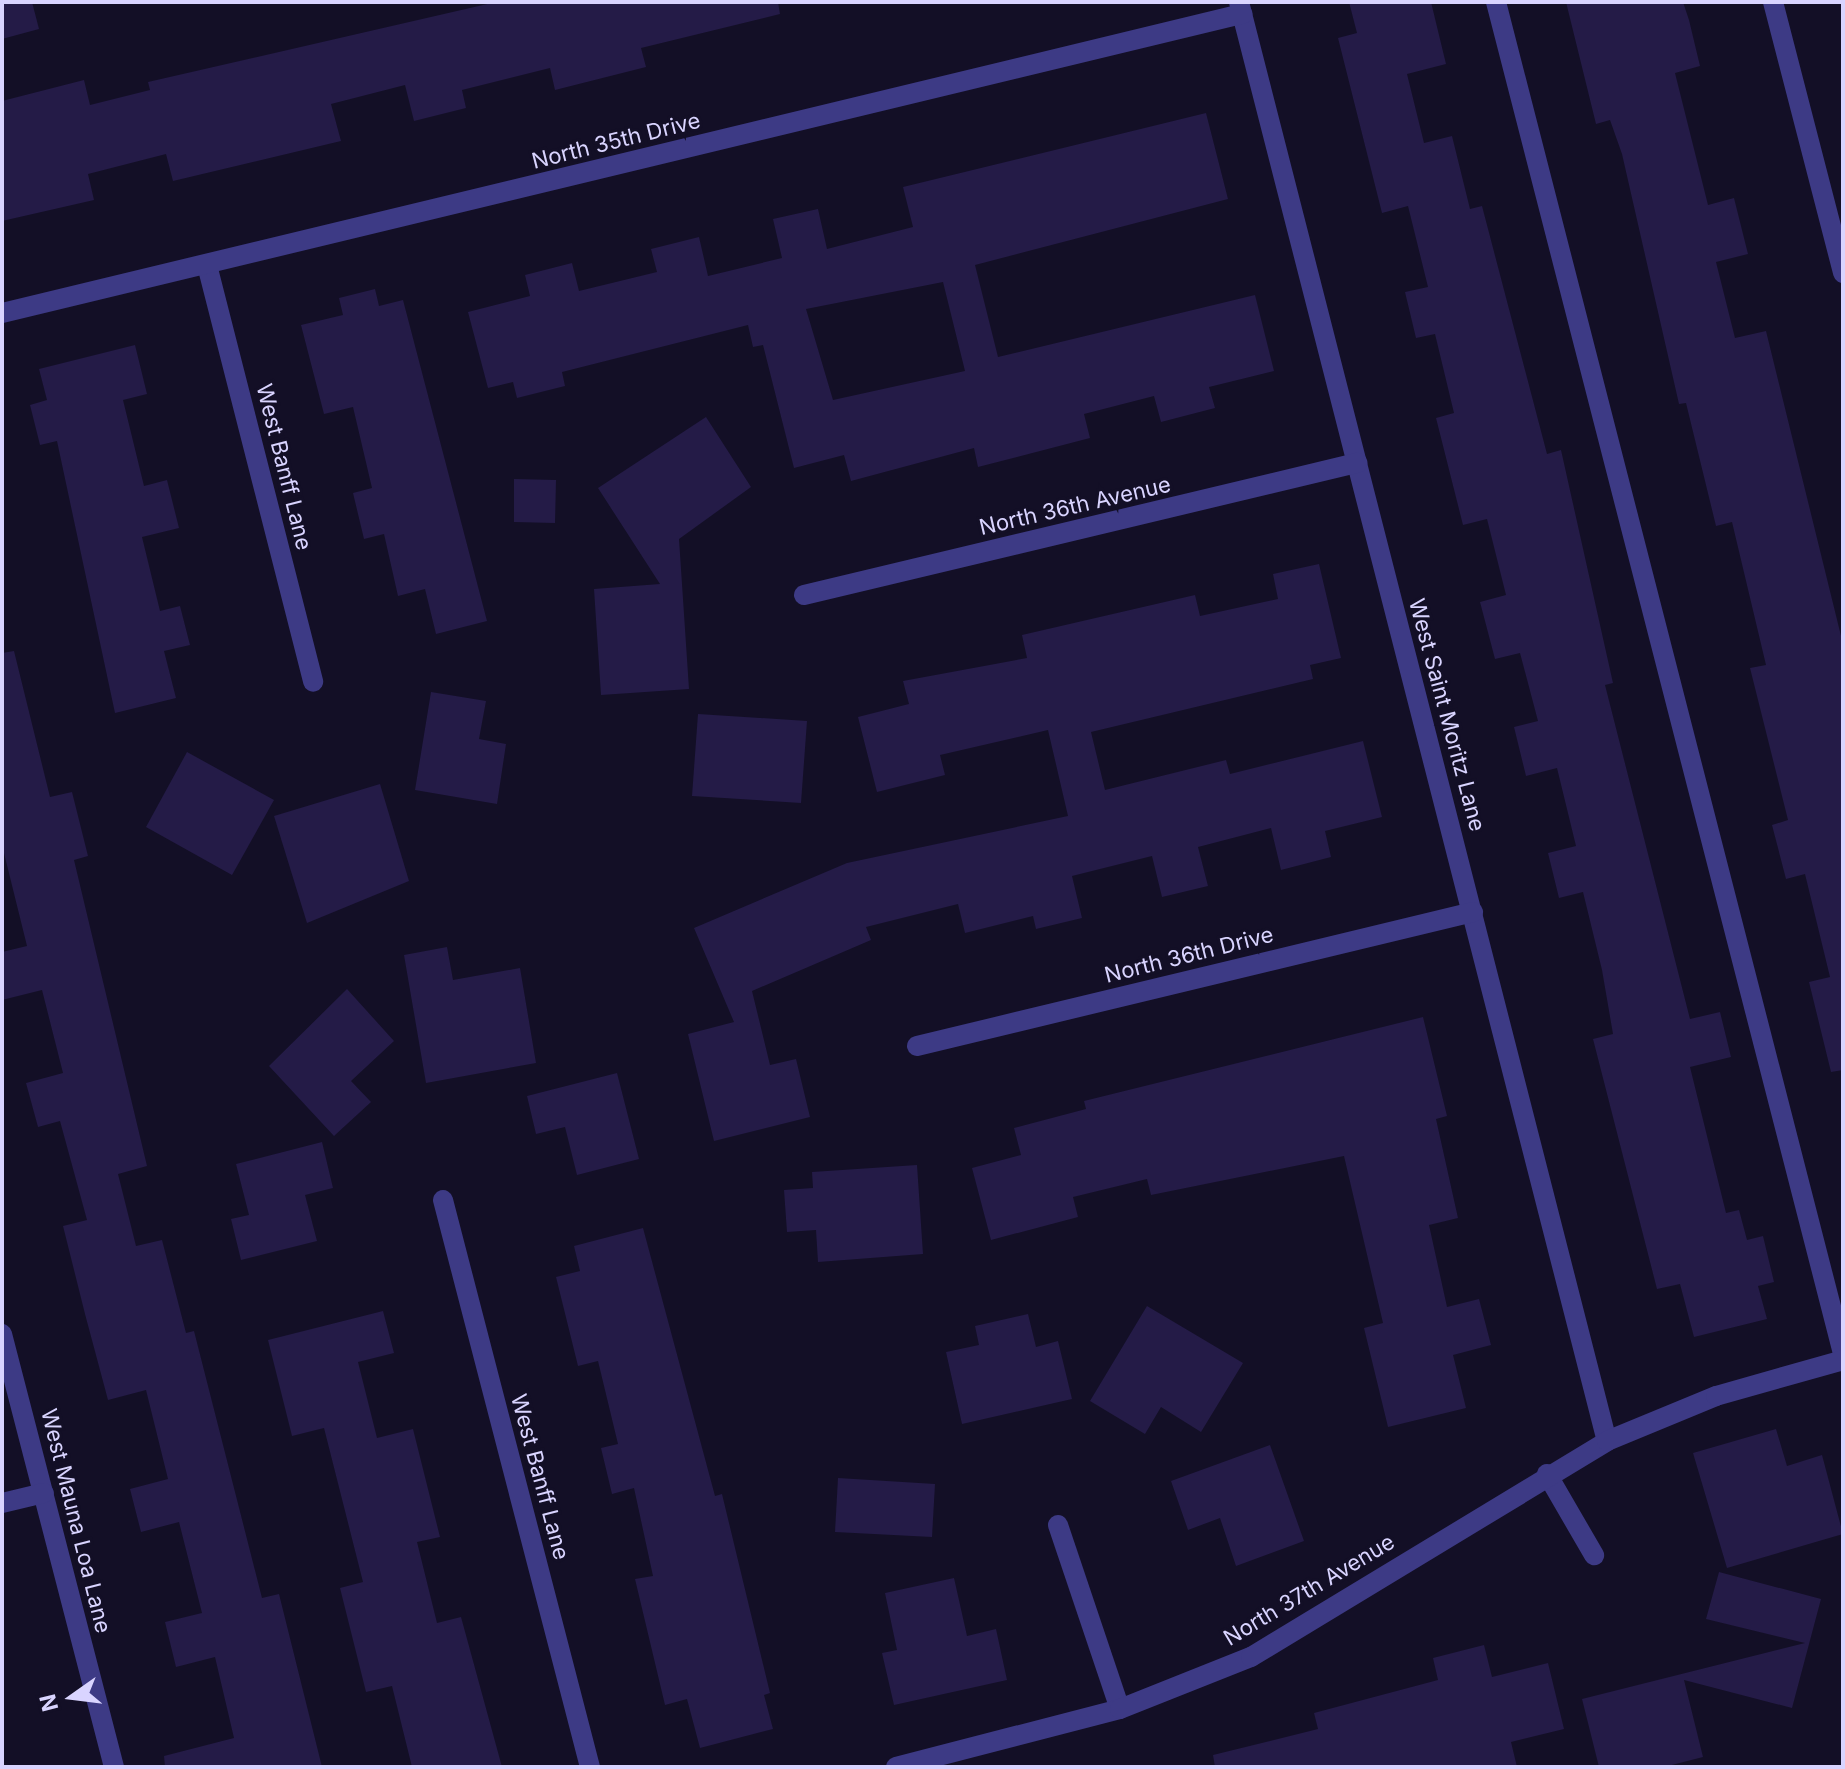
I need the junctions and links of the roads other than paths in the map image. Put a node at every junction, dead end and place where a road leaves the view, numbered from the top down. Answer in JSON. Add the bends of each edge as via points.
{"nodes":[{"id":1,"x":1496,"y":2,"type":"edge"},
{"id":2,"x":1773,"y":2,"type":"edge"},
{"id":3,"x":1240,"y":8,"type":"edge"},
{"id":4,"x":207,"y":265,"type":"junction"},
{"id":5,"x":1843,"y":273,"type":"edge"},
{"id":6,"x":2,"y":313,"type":"edge"},
{"id":7,"x":1357,"y":463,"type":"junction"},
{"id":8,"x":804,"y":595,"type":"dead end"},
{"id":9,"x":313,"y":682,"type":"dead end"},
{"id":10,"x":1473,"y":912,"type":"junction"},
{"id":11,"x":917,"y":1046,"type":"dead end"},
{"id":12,"x":443,"y":1200,"type":"dead end"},
{"id":13,"x":2,"y":1334,"type":"edge"},
{"id":14,"x":1843,"y":1353,"type":"edge"},
{"id":15,"x":1843,"y":1360,"type":"edge"},
{"id":16,"x":1607,"y":1441,"type":"junction"},
{"id":17,"x":1547,"y":1474,"type":"junction"},
{"id":18,"x":44,"y":1493,"type":"junction"},
{"id":19,"x":2,"y":1503,"type":"edge"},
{"id":20,"x":1058,"y":1525,"type":"dead end"},
{"id":21,"x":1594,"y":1555,"type":"dead end"},
{"id":22,"x":1120,"y":1709,"type":"junction"},
{"id":23,"x":114,"y":1767,"type":"edge"},
{"id":24,"x":590,"y":1767,"type":"edge"},
{"id":25,"x":896,"y":1767,"type":"edge"}],
"edges":[{"from":1,"to":14,"type":"street"},
{"from":2,"to":5,"type":"street"},
{"from":3,"to":4,"type":"street","name":"North 35th Drive"},
{"from":3,"to":7,"type":"street","name":"West Saint Moritz Lane"},
{"from":4,"to":6,"type":"street","name":"North 35th Drive"},
{"from":4,"to":9,"type":"street","name":"West Banff Lane"},
{"from":7,"to":8,"type":"street","name":"North 36th Avenue"},
{"from":7,"to":10,"type":"street","name":"West Saint Moritz Lane"},
{"from":10,"to":11,"type":"street","name":"North 36th Drive"},
{"from":10,"to":16,"type":"street","name":"West Saint Moritz Lane"},
{"from":12,"to":24,"type":"street","name":"West Banff Lane"},
{"from":13,"to":18,"type":"street","name":"West Mauna Loa Lane"},
{"from":15,"to":16,"type":"street","name":"North 37th Avenue","via":[[1716,1396]]},
{"from":16,"to":17,"type":"street","name":"North 37th Avenue"},
{"from":17,"to":21,"type":"street"},
{"from":17,"to":22,"type":"street","name":"North 37th Avenue","via":[[1251,1657]]},
{"from":18,"to":19,"type":"street"},
{"from":18,"to":23,"type":"street","name":"West Mauna Loa Lane"},
{"from":20,"to":22,"type":"street"},
{"from":22,"to":25,"type":"street","name":"North 37th Avenue"}]}
